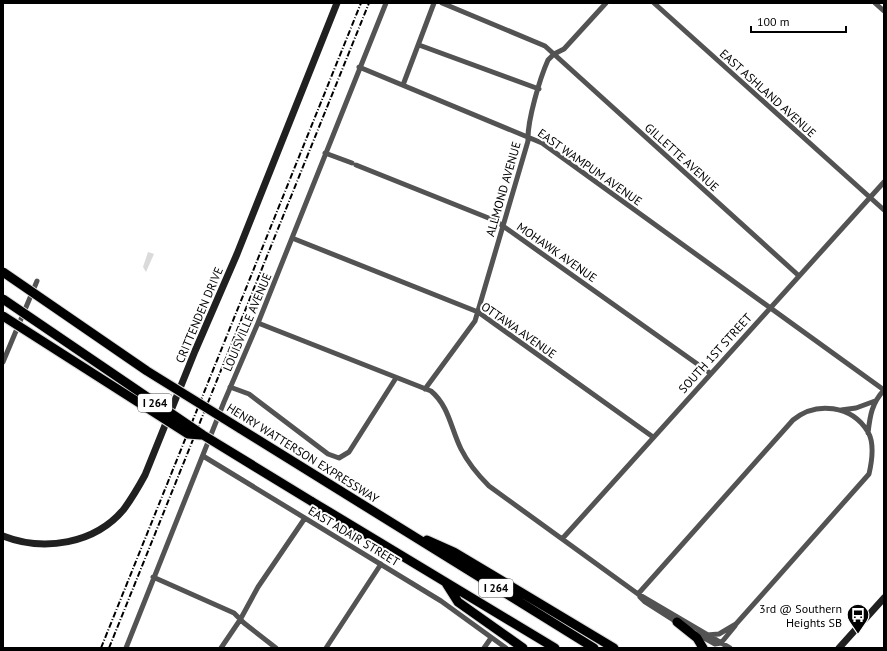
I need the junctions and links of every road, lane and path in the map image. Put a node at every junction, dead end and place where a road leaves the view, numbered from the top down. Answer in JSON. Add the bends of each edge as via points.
{"nodes":[{"id":1,"x":337,"y":3,"type":"edge"},
{"id":2,"x":386,"y":3,"type":"edge"},
{"id":3,"x":434,"y":3,"type":"edge"},
{"id":4,"x":442,"y":3,"type":"edge"},
{"id":5,"x":606,"y":3,"type":"edge"},
{"id":6,"x":654,"y":3,"type":"edge"},
{"id":7,"x":875,"y":3,"type":"edge"},
{"id":8,"x":884,"y":11,"type":"edge"},
{"id":9,"x":419,"y":45,"type":"junction"},
{"id":10,"x":554,"y":54,"type":"junction"},
{"id":11,"x":359,"y":67,"type":"junction"},
{"id":12,"x":403,"y":85,"type":"junction"},
{"id":13,"x":539,"y":89,"type":"junction"},
{"id":14,"x":527,"y":136,"type":"junction"},
{"id":15,"x":325,"y":153,"type":"junction"},
{"id":16,"x":884,"y":182,"type":"edge"},
{"id":17,"x":870,"y":198,"type":"junction"},
{"id":18,"x":884,"y":210,"type":"edge"},
{"id":19,"x":503,"y":226,"type":"junction"},
{"id":20,"x":292,"y":238,"type":"junction"},
{"id":21,"x":3,"y":272,"type":"edge"},
{"id":22,"x":798,"y":275,"type":"junction"},
{"id":23,"x":37,"y":281,"type":"dead end"},
{"id":24,"x":3,"y":299,"type":"edge"},
{"id":25,"x":770,"y":307,"type":"junction"},
{"id":26,"x":478,"y":312,"type":"junction"},
{"id":27,"x":3,"y":316,"type":"edge"},
{"id":28,"x":258,"y":323,"type":"junction"},
{"id":29,"x":3,"y":362,"type":"edge"},
{"id":30,"x":710,"y":373,"type":"junction"},
{"id":31,"x":396,"y":378,"type":"junction"},
{"id":32,"x":230,"y":387,"type":"junction"},
{"id":33,"x":425,"y":389,"type":"junction"},
{"id":34,"x":884,"y":390,"type":"edge"},
{"id":35,"x":875,"y":401,"type":"junction"},
{"id":36,"x":838,"y":410,"type":"junction"},
{"id":37,"x":868,"y":433,"type":"junction"},
{"id":38,"x":203,"y":435,"type":"junction"},
{"id":39,"x":653,"y":437,"type":"junction"},
{"id":40,"x":203,"y":456,"type":"junction"},
{"id":41,"x":305,"y":518,"type":"junction"},
{"id":42,"x":398,"y":526,"type":"junction"},
{"id":43,"x":3,"y":536,"type":"edge"},
{"id":44,"x":562,"y":539,"type":"junction"},
{"id":45,"x":381,"y":564,"type":"junction"},
{"id":46,"x":153,"y":576,"type":"junction"},
{"id":47,"x":446,"y":581,"type":"junction"},
{"id":48,"x":638,"y":594,"type":"junction"},
{"id":49,"x":884,"y":598,"type":"edge"},
{"id":50,"x":240,"y":620,"type":"junction"},
{"id":51,"x":677,"y":622,"type":"junction"},
{"id":52,"x":736,"y":624,"type":"junction"},
{"id":53,"x":707,"y":635,"type":"junction"},
{"id":54,"x":491,"y":638,"type":"junction"},
{"id":55,"x":721,"y":643,"type":"junction"},
{"id":56,"x":126,"y":648,"type":"edge"},
{"id":57,"x":221,"y":648,"type":"edge"},
{"id":58,"x":276,"y":648,"type":"edge"},
{"id":59,"x":326,"y":648,"type":"edge"},
{"id":60,"x":484,"y":648,"type":"edge"},
{"id":61,"x":506,"y":648,"type":"edge"},
{"id":62,"x":523,"y":648,"type":"edge"},
{"id":63,"x":555,"y":648,"type":"edge"},
{"id":64,"x":594,"y":648,"type":"edge"},
{"id":65,"x":614,"y":648,"type":"edge"},
{"id":66,"x":703,"y":648,"type":"edge"},
{"id":67,"x":730,"y":648,"type":"edge"},
{"id":68,"x":839,"y":648,"type":"edge"}],
"edges":[{"from":1,"to":43,"type":"main road","name":"CRITTENDEN DRIVE","via":[[145,475],[135,493],[123,510],[100,529],[69,542],[46,545],[18,542]]},
{"from":2,"to":11,"type":"street","name":"LOUISVILLE AVENUE"},
{"from":3,"to":9,"type":"street"},
{"from":4,"to":10,"type":"street","name":"GILLETTE AVENUE","via":[[536,41]]},
{"from":5,"to":10,"type":"street","name":"ALLMOND AVENUE","via":[[564,49]]},
{"from":6,"to":17,"type":"street","name":"EAST ASHLAND AVENUE"},
{"from":7,"to":8,"type":"street"},
{"from":9,"to":12,"type":"street"},
{"from":9,"to":13,"type":"street"},
{"from":10,"to":13,"type":"street","name":"ALLMOND AVENUE","via":[[547,63]]},
{"from":10,"to":22,"type":"street","name":"GILLETTE AVENUE"},
{"from":11,"to":12,"type":"street","name":"EAST WAMPUM AVENUE"},
{"from":11,"to":15,"type":"street","name":"LOUISVILLE AVENUE"},
{"from":12,"to":14,"type":"street","name":"EAST WAMPUM AVENUE"},
{"from":13,"to":14,"type":"street","name":"ALLMOND AVENUE"},
{"from":14,"to":19,"type":"street","name":"ALLMOND AVENUE","via":[[528,141]]},
{"from":14,"to":25,"type":"street","name":"EAST WAMPUM AVENUE","via":[[542,143]]},
{"from":15,"to":19,"type":"street","name":"MOHAWK AVENUE"},
{"from":15,"to":20,"type":"street","name":"LOUISVILLE AVENUE"},
{"from":16,"to":17,"type":"street","name":"SOUTH 1ST STREET"},
{"from":17,"to":18,"type":"street","name":"EAST ASHLAND AVENUE"},
{"from":17,"to":22,"type":"street","name":"SOUTH 1ST STREET"},
{"from":19,"to":26,"type":"street","name":"ALLMOND AVENUE"},
{"from":19,"to":30,"type":"street","name":"MOHAWK AVENUE"},
{"from":20,"to":26,"type":"street","name":"OTTAWA AVENUE"},
{"from":20,"to":28,"type":"street","name":"LOUISVILLE AVENUE"},
{"from":21,"to":42,"type":"highway","name":"HENRY WATTERSON EXPRESSWAY","number":"I 264","bridge":true,"via":[[141,367]]},
{"from":22,"to":25,"type":"street","name":"SOUTH 1ST STREET"},
{"from":23,"to":29,"type":"street"},
{"from":24,"to":38,"type":"highway","number":"I 264","bridge":true},
{"from":25,"to":30,"type":"street","name":"SOUTH 1ST STREET"},
{"from":25,"to":34,"type":"street","name":"EAST WAMPUM AVENUE"},
{"from":26,"to":33,"type":"street","name":"ALLMOND AVENUE","via":[[475,322]]},
{"from":26,"to":39,"type":"street","name":"OTTAWA AVENUE"},
{"from":27,"to":38,"type":"highway","bridge":true,"via":[[188,434]]},
{"from":28,"to":31,"type":"street"},
{"from":28,"to":32,"type":"street","name":"LOUISVILLE AVENUE"},
{"from":30,"to":39,"type":"street","name":"SOUTH 1ST STREET"},
{"from":31,"to":32,"type":"street","via":[[349,452],[339,458],[328,454],[249,394]]},
{"from":31,"to":33,"type":"street"},
{"from":32,"to":40,"type":"street","name":"LOUISVILLE AVENUE"},
{"from":33,"to":44,"type":"street","via":[[441,401],[460,447],[476,473],[498,493]]},
{"from":34,"to":35,"type":"street"},
{"from":35,"to":36,"type":"street","via":[[856,408]]},
{"from":35,"to":37,"type":"street","via":[[870,413]]},
{"from":36,"to":37,"type":"street","via":[[856,419]]},
{"from":36,"to":48,"type":"street","via":[[814,408],[793,420]]},
{"from":37,"to":52,"type":"street","via":[[872,455],[869,474]]},
{"from":38,"to":47,"type":"highway","number":"I 264","bridge":true},
{"from":39,"to":44,"type":"street","name":"SOUTH 1ST STREET"},
{"from":40,"to":41,"type":"street","name":"EAST ADAIR STREET"},
{"from":40,"to":46,"type":"street","name":"LOUISVILLE AVENUE"},
{"from":41,"to":45,"type":"street","name":"EAST ADAIR STREET"},
{"from":41,"to":50,"type":"street","via":[[258,587]]},
{"from":42,"to":64,"type":"highway","name":"HENRY WATTERSON EXPRESSWAY","number":"I 264"},
{"from":42,"to":65,"type":"highway","via":[[454,552]]},
{"from":44,"to":48,"type":"street"},
{"from":45,"to":54,"type":"street","name":"EAST ADAIR STREET","via":[[441,601]]},
{"from":45,"to":59,"type":"street"},
{"from":46,"to":50,"type":"street","via":[[234,613]]},
{"from":46,"to":56,"type":"street","name":"LOUISVILLE AVENUE"},
{"from":47,"to":62,"type":"highway","via":[[458,602]]},
{"from":47,"to":63,"type":"highway","number":"I 264"},
{"from":48,"to":51,"type":"street","via":[[645,602]]},
{"from":48,"to":53,"type":"street"},
{"from":49,"to":68,"type":"main road"},
{"from":50,"to":57,"type":"street"},
{"from":50,"to":58,"type":"street"},
{"from":51,"to":55,"type":"street","via":[[715,644]]},
{"from":51,"to":66,"type":"highway","via":[[696,638]]},
{"from":52,"to":53,"type":"street","via":[[719,634]]},
{"from":52,"to":55,"type":"street"},
{"from":53,"to":55,"type":"street"},
{"from":54,"to":60,"type":"street"},
{"from":54,"to":61,"type":"street","name":"EAST ADAIR STREET"},
{"from":55,"to":67,"type":"street"}]}
